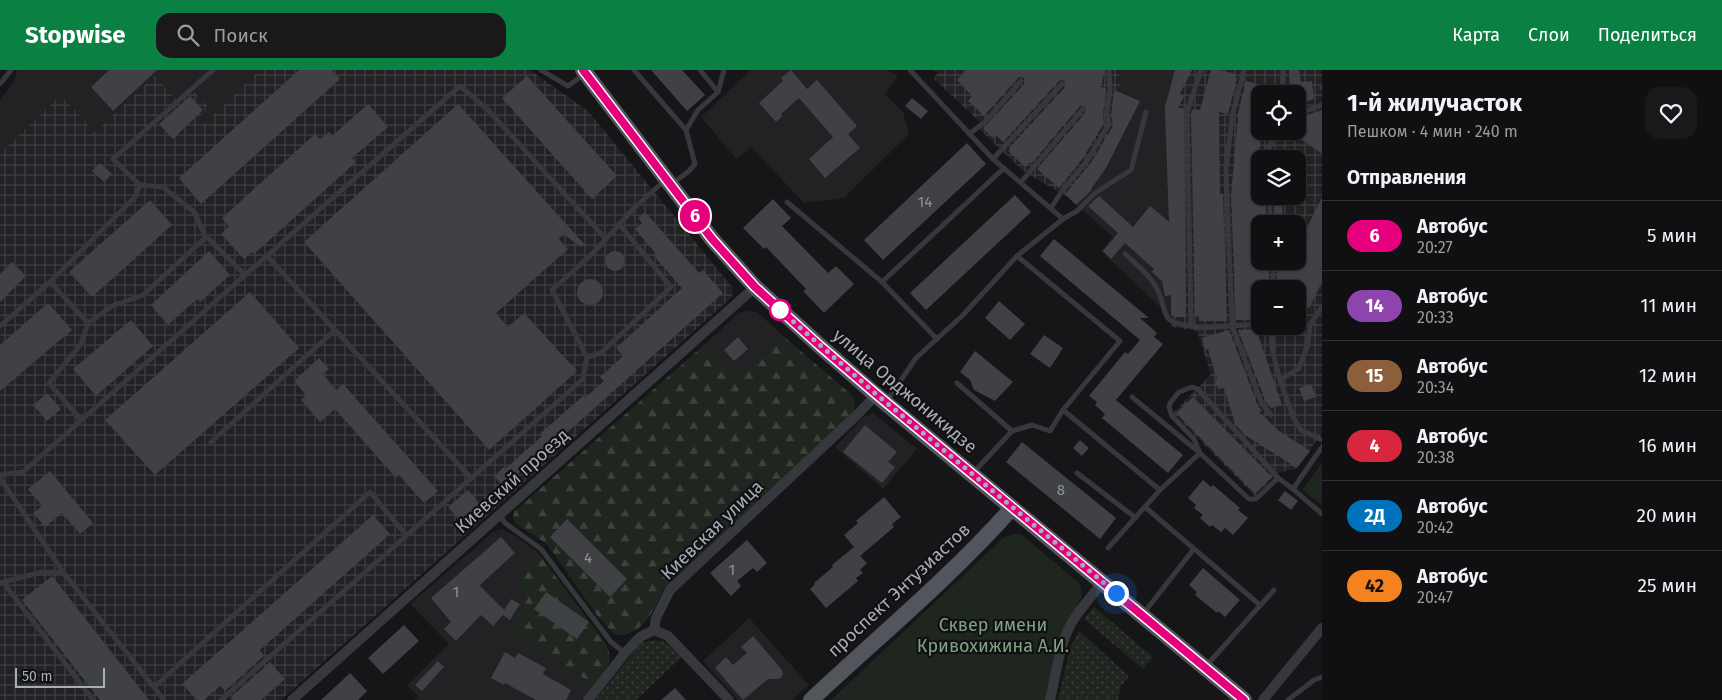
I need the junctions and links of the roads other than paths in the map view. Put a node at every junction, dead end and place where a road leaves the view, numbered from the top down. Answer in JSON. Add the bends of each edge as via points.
{"nodes":[{"id":1,"x":11,"y":70,"type":"edge"},
{"id":2,"x":213,"y":70,"type":"edge"},
{"id":3,"x":541,"y":70,"type":"edge"},
{"id":4,"x":634,"y":70,"type":"edge"},
{"id":5,"x":700,"y":70,"type":"edge"},
{"id":6,"x":724,"y":70,"type":"edge"},
{"id":7,"x":912,"y":70,"type":"edge"},
{"id":8,"x":1109,"y":70,"type":"edge"},
{"id":9,"x":1201,"y":70,"type":"edge"},
{"id":10,"x":1244,"y":70,"type":"edge"},
{"id":11,"x":1283,"y":70,"type":"edge"},
{"id":12,"x":584,"y":72,"type":"edge"},
{"id":13,"x":1021,"y":81,"type":"dead end"},
{"id":14,"x":0,"y":84,"type":"edge"},
{"id":15,"x":1062,"y":84,"type":"dead end"},
{"id":16,"x":1282,"y":85,"type":"edge"},
{"id":17,"x":718,"y":92,"type":"junction"},
{"id":18,"x":1322,"y":105,"type":"edge"},
{"id":19,"x":1084,"y":109,"type":"dead end"},
{"id":20,"x":1306,"y":111,"type":"edge"},
{"id":21,"x":1146,"y":112,"type":"dead end"},
{"id":22,"x":686,"y":130,"type":"junction"},
{"id":23,"x":969,"y":134,"type":"junction"},
{"id":24,"x":993,"y":159,"type":"junction"},
{"id":25,"x":1004,"y":168,"type":"junction"},
{"id":26,"x":669,"y":182,"type":"junction"},
{"id":27,"x":1021,"y":182,"type":"junction"},
{"id":28,"x":140,"y":185,"type":"junction"},
{"id":29,"x":787,"y":202,"type":"dead end"},
{"id":30,"x":1051,"y":208,"type":"junction"},
{"id":31,"x":1063,"y":219,"type":"junction"},
{"id":32,"x":619,"y":224,"type":"junction"},
{"id":33,"x":206,"y":236,"type":"junction"},
{"id":34,"x":606,"y":239,"type":"junction"},
{"id":35,"x":1125,"y":254,"type":"dead end"},
{"id":36,"x":267,"y":256,"type":"junction"},
{"id":37,"x":1017,"y":256,"type":"junction"},
{"id":38,"x":245,"y":275,"type":"junction"},
{"id":39,"x":50,"y":282,"type":"junction"},
{"id":40,"x":882,"y":282,"type":"junction"},
{"id":41,"x":755,"y":287,"type":"junction"},
{"id":42,"x":1322,"y":306,"type":"edge"},
{"id":43,"x":88,"y":323,"type":"junction"},
{"id":44,"x":1251,"y":325,"type":"edge"},
{"id":45,"x":0,"y":326,"type":"edge"},
{"id":46,"x":1191,"y":326,"type":"junction"},
{"id":47,"x":1232,"y":326,"type":"junction"},
{"id":48,"x":335,"y":330,"type":"junction"},
{"id":49,"x":1271,"y":335,"type":"edge"},
{"id":50,"x":937,"y":339,"type":"junction"},
{"id":51,"x":587,"y":357,"type":"junction"},
{"id":52,"x":1280,"y":380,"type":"junction"},
{"id":53,"x":957,"y":384,"type":"dead end"},
{"id":54,"x":1132,"y":397,"type":"dead end"},
{"id":55,"x":881,"y":398,"type":"junction"},
{"id":56,"x":1063,"y":410,"type":"junction"},
{"id":57,"x":1271,"y":415,"type":"dead end"},
{"id":58,"x":81,"y":420,"type":"junction"},
{"id":59,"x":1012,"y":431,"type":"junction"},
{"id":60,"x":1322,"y":440,"type":"edge"},
{"id":61,"x":211,"y":442,"type":"dead end"},
{"id":62,"x":1322,"y":447,"type":"edge"},
{"id":63,"x":1200,"y":453,"type":"junction"},
{"id":64,"x":1077,"y":472,"type":"dead end"},
{"id":65,"x":972,"y":473,"type":"junction"},
{"id":66,"x":0,"y":477,"type":"edge"},
{"id":67,"x":471,"y":478,"type":"junction"},
{"id":68,"x":1278,"y":478,"type":"junction"},
{"id":69,"x":1293,"y":489,"type":"junction"},
{"id":70,"x":1160,"y":490,"type":"junction"},
{"id":71,"x":1144,"y":507,"type":"junction"},
{"id":72,"x":1012,"y":508,"type":"junction"},
{"id":73,"x":498,"y":514,"type":"junction"},
{"id":74,"x":1322,"y":514,"type":"edge"},
{"id":75,"x":1136,"y":518,"type":"junction"},
{"id":76,"x":406,"y":535,"type":"junction"},
{"id":77,"x":1108,"y":548,"type":"dead end"},
{"id":78,"x":1193,"y":550,"type":"junction"},
{"id":79,"x":63,"y":572,"type":"junction"},
{"id":80,"x":1103,"y":582,"type":"junction"},
{"id":81,"x":2,"y":583,"type":"edge"},
{"id":82,"x":1274,"y":590,"type":"dead end"},
{"id":83,"x":1260,"y":605,"type":"junction"},
{"id":84,"x":1143,"y":614,"type":"junction"},
{"id":85,"x":1322,"y":628,"type":"edge"},
{"id":86,"x":654,"y":630,"type":"junction"},
{"id":87,"x":624,"y":653,"type":"junction"},
{"id":88,"x":1206,"y":667,"type":"junction"},
{"id":89,"x":1322,"y":677,"type":"edge"},
{"id":90,"x":154,"y":687,"type":"junction"},
{"id":91,"x":93,"y":700,"type":"edge"},
{"id":92,"x":164,"y":700,"type":"edge"},
{"id":93,"x":221,"y":700,"type":"edge"},
{"id":94,"x":292,"y":700,"type":"edge"},
{"id":95,"x":588,"y":700,"type":"edge"},
{"id":96,"x":730,"y":700,"type":"edge"},
{"id":97,"x":811,"y":700,"type":"edge"},
{"id":98,"x":1050,"y":700,"type":"edge"},
{"id":99,"x":1244,"y":700,"type":"edge"},
{"id":100,"x":1263,"y":700,"type":"edge"},
{"id":101,"x":1288,"y":700,"type":"edge"}],
"edges":[{"from":1,"to":14,"type":"lane"},
{"from":2,"to":28,"type":"lane","via":[[113,159]]},
{"from":3,"to":12,"type":"lane","via":[[568,86]]},
{"from":4,"to":22,"type":"lane"},
{"from":5,"to":17,"type":"lane"},
{"from":6,"to":17,"type":"lane"},
{"from":7,"to":23,"type":"lane"},
{"from":8,"to":30,"type":"lane","via":[[1109,124],[1087,161]]},
{"from":9,"to":46,"type":"lane","via":[[1187,112]]},
{"from":10,"to":47,"type":"lane","via":[[1232,118],[1226,170]]},
{"from":11,"to":16,"type":"lane"},
{"from":12,"to":26,"type":"main road","name":"улица Орджоникидзе"},
{"from":13,"to":23,"type":"lane","via":[[985,122]]},
{"from":15,"to":24,"type":"lane"},
{"from":17,"to":22,"type":"lane","via":[[698,110]]},
{"from":18,"to":20,"type":"lane"},
{"from":19,"to":27,"type":"lane"},
{"from":21,"to":31,"type":"lane","via":[[1131,170]]},
{"from":22,"to":26,"type":"lane","via":[[695,164]]},
{"from":23,"to":24,"type":"lane"},
{"from":24,"to":25,"type":"lane"},
{"from":25,"to":27,"type":"lane"},
{"from":25,"to":40,"type":"lane"},
{"from":26,"to":32,"type":"lane"},
{"from":26,"to":41,"type":"main road","name":"улица Орджоникидзе","via":[[712,239]]},
{"from":27,"to":30,"type":"lane"},
{"from":28,"to":33,"type":"lane","via":[[163,187],[195,213]]},
{"from":28,"to":39,"type":"lane","via":[[135,197]]},
{"from":29,"to":40,"type":"lane"},
{"from":30,"to":31,"type":"lane"},
{"from":31,"to":37,"type":"lane"},
{"from":32,"to":34,"type":"lane"},
{"from":32,"to":51,"type":"lane","via":[[671,287],[601,353]]},
{"from":33,"to":38,"type":"lane"},
{"from":33,"to":43,"type":"lane","via":[[143,295],[112,306]]},
{"from":34,"to":36,"type":"lane","via":[[488,110],[460,86]]},
{"from":34,"to":51,"type":"lane","via":[[552,290]]},
{"from":35,"to":46,"type":"lane","via":[[1150,277],[1170,322]]},
{"from":36,"to":38,"type":"lane"},
{"from":36,"to":48,"type":"lane"},
{"from":37,"to":50,"type":"lane"},
{"from":37,"to":56,"type":"lane","via":[[1120,341]]},
{"from":38,"to":58,"type":"lane"},
{"from":39,"to":43,"type":"lane"},
{"from":39,"to":45,"type":"lane"},
{"from":40,"to":50,"type":"lane"},
{"from":41,"to":55,"type":"main road","name":"улица Орджоникидзе"},
{"from":41,"to":73,"type":"street","name":"Киевский проезд"},
{"from":42,"to":52,"type":"lane","via":[[1310,326],[1308,344],[1299,368]]},
{"from":43,"to":58,"type":"lane","via":[[81,344],[49,383]]},
{"from":44,"to":47,"type":"lane"},
{"from":46,"to":47,"type":"lane"},
{"from":47,"to":57,"type":"lane","via":[[1262,404]]},
{"from":48,"to":61,"type":"lane"},
{"from":48,"to":67,"type":"lane"},
{"from":49,"to":52,"type":"lane"},
{"from":50,"to":55,"type":"lane"},
{"from":51,"to":67,"type":"lane","via":[[583,378]]},
{"from":52,"to":60,"type":"lane","via":[[1301,430]]},
{"from":53,"to":59,"type":"lane"},
{"from":54,"to":63,"type":"lane"},
{"from":55,"to":65,"type":"main road","name":"улица Орджоникидзе"},
{"from":55,"to":86,"type":"street","name":"Киевская улица","via":[[851,421],[670,590],[656,618]]},
{"from":56,"to":59,"type":"lane","via":[[1050,431],[1032,426]]},
{"from":56,"to":70,"type":"lane"},
{"from":58,"to":66,"type":"lane","via":[[23,472]]},
{"from":59,"to":65,"type":"lane"},
{"from":62,"to":69,"type":"lane"},
{"from":63,"to":68,"type":"lane","via":[[1249,498],[1256,499]]},
{"from":63,"to":68,"type":"lane","via":[[1194,439],[1172,416],[1169,408],[1170,402],[1180,392],[1192,387],[1198,389]]},
{"from":63,"to":70,"type":"lane"},
{"from":64,"to":75,"type":"lane"},
{"from":65,"to":72,"type":"main road","name":"улица Орджоникидзе"},
{"from":66,"to":79,"type":"lane"},
{"from":67,"to":76,"type":"lane"},
{"from":68,"to":69,"type":"lane"},
{"from":69,"to":74,"type":"lane"},
{"from":70,"to":71,"type":"lane"},
{"from":71,"to":75,"type":"lane"},
{"from":71,"to":78,"type":"lane"},
{"from":72,"to":80,"type":"main road","name":"улица Орджоникидзе"},
{"from":72,"to":97,"type":"main road","name":"проспект Энтузиастов","via":[[993,530]]},
{"from":73,"to":87,"type":"lane","via":[[505,523],[541,548],[611,642]]},
{"from":73,"to":94,"type":"street","name":"Киевский проезд"},
{"from":75,"to":77,"type":"lane"},
{"from":76,"to":90,"type":"lane","via":[[370,492]]},
{"from":76,"to":93,"type":"lane"},
{"from":78,"to":83,"type":"lane"},
{"from":78,"to":84,"type":"lane"},
{"from":79,"to":81,"type":"lane","via":[[42,572]]},
{"from":79,"to":90,"type":"lane"},
{"from":80,"to":84,"type":"main road","name":"улица Орджоникидзе"},
{"from":80,"to":98,"type":"street","via":[[1072,623]]},
{"from":81,"to":91,"type":"lane"},
{"from":82,"to":83,"type":"lane"},
{"from":83,"to":88,"type":"lane"},
{"from":84,"to":88,"type":"main road","name":"улица Орджоникидзе"},
{"from":85,"to":100,"type":"street"},
{"from":86,"to":87,"type":"street","via":[[640,636]]},
{"from":86,"to":96,"type":"street","via":[[668,636]]},
{"from":87,"to":95,"type":"street"},
{"from":88,"to":99,"type":"main road","name":"улица Орджоникидзе"},
{"from":89,"to":101,"type":"lane"},
{"from":90,"to":92,"type":"lane"}]}
